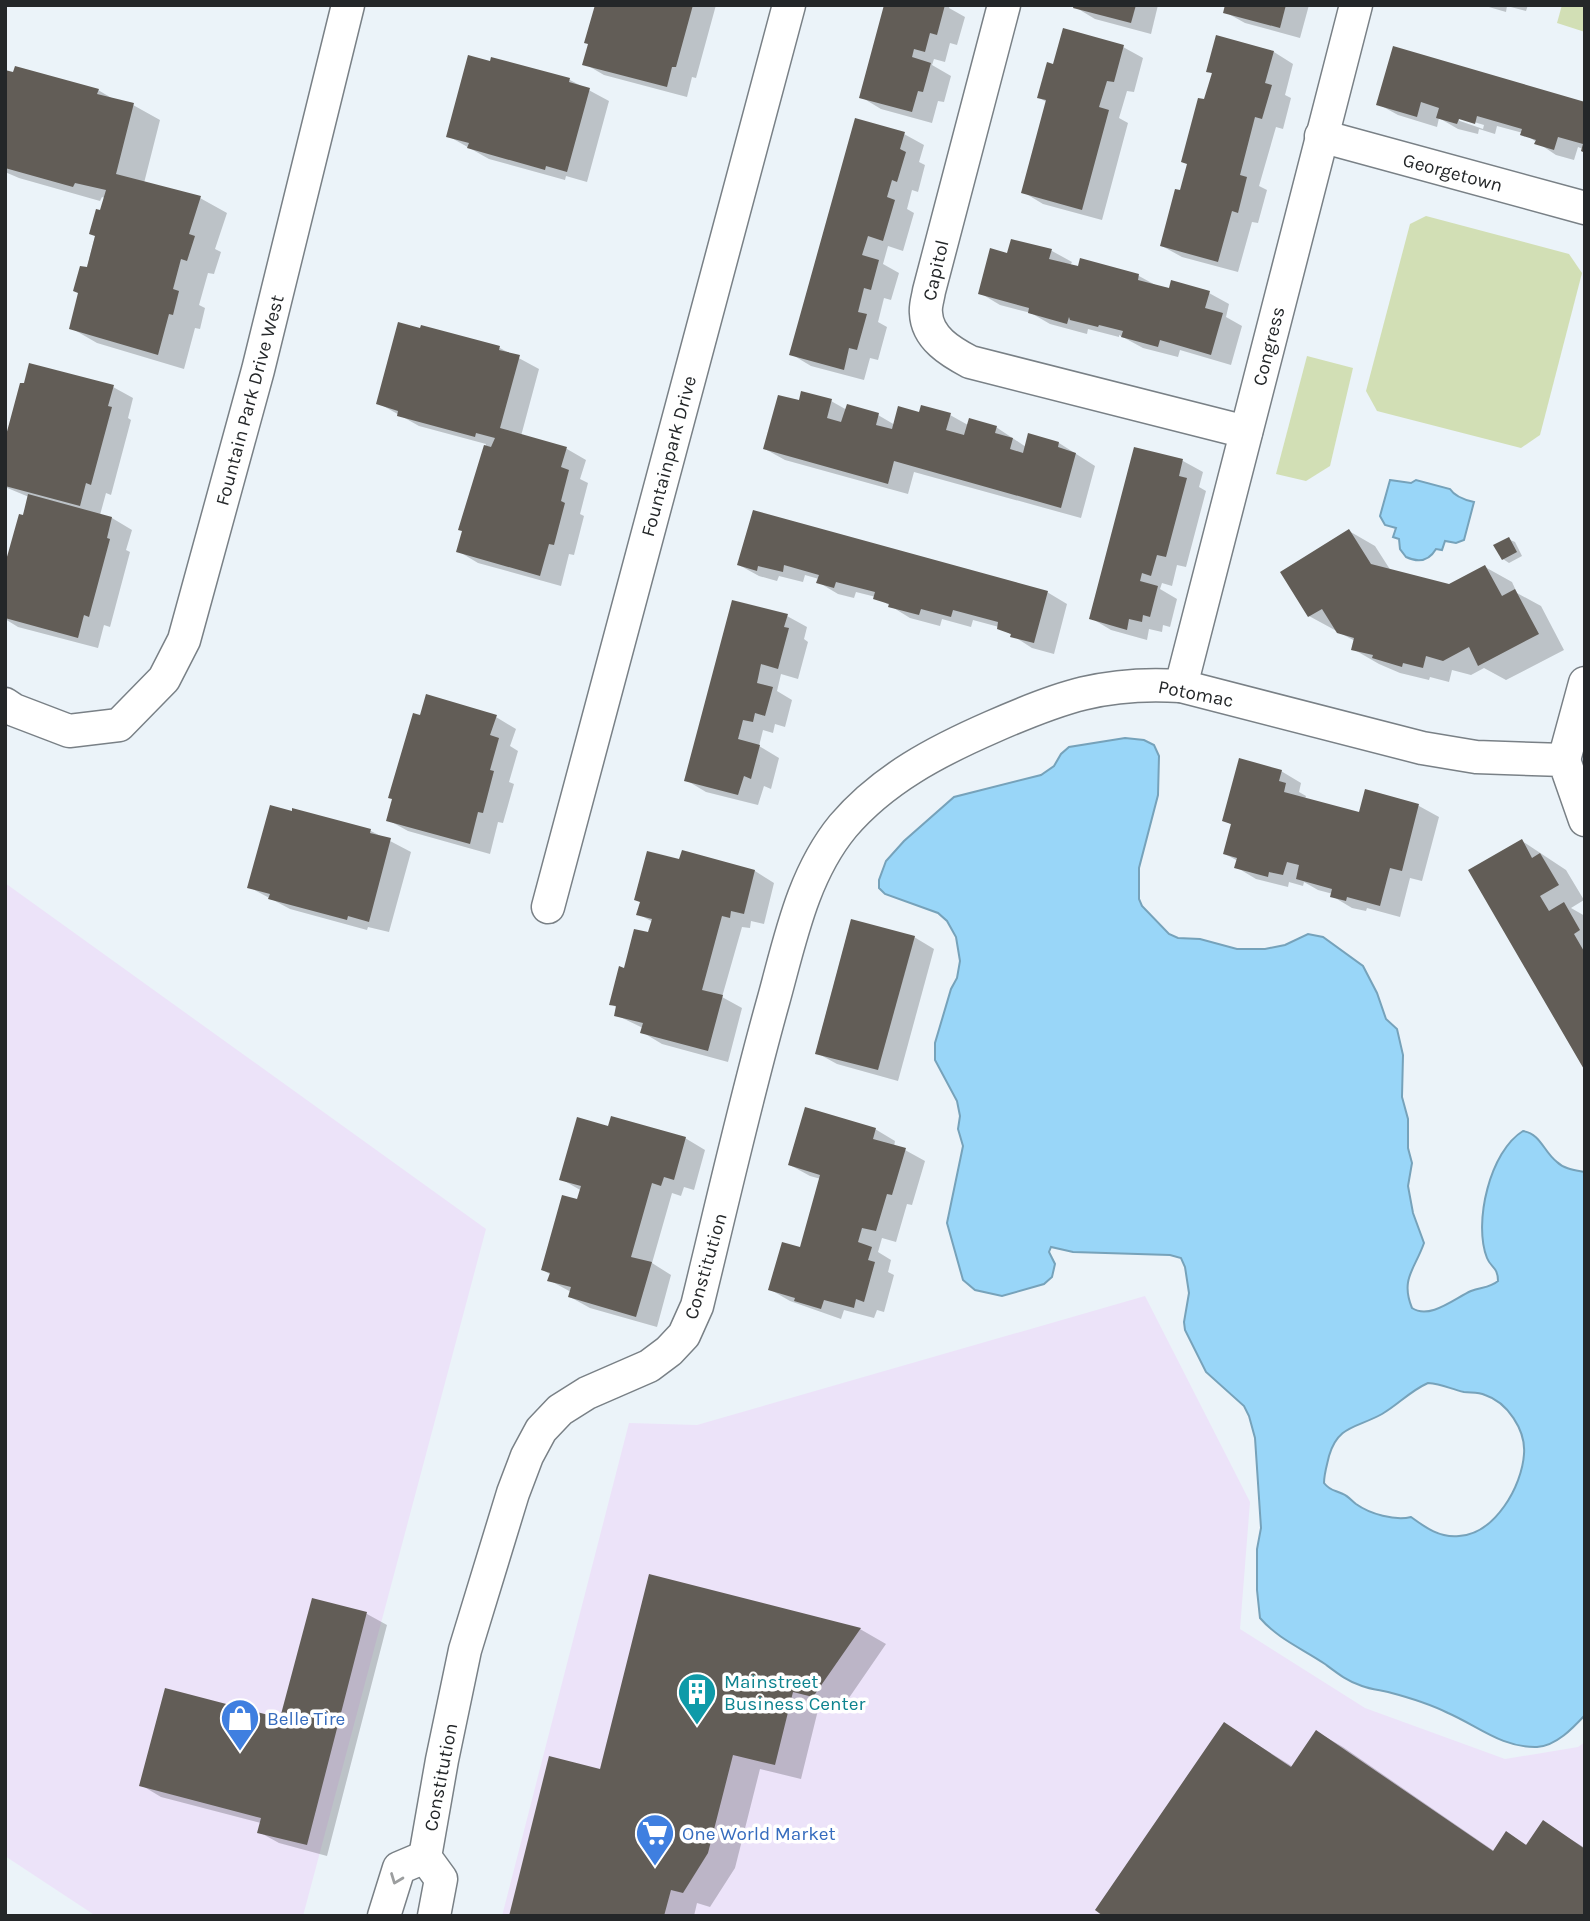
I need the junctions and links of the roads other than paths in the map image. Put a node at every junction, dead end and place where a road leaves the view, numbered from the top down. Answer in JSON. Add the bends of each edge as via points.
{"nodes":[{"id":1,"x":348,"y":5,"type":"edge"},
{"id":2,"x":789,"y":5,"type":"edge"},
{"id":3,"x":1004,"y":5,"type":"edge"},
{"id":4,"x":1356,"y":5,"type":"edge"},
{"id":5,"x":1321,"y":136,"type":"junction"},
{"id":6,"x":1585,"y":208,"type":"edge"},
{"id":7,"x":1246,"y":432,"type":"junction"},
{"id":8,"x":1585,"y":683,"type":"edge"},
{"id":9,"x":1181,"y":687,"type":"junction"},
{"id":10,"x":5,"y":704,"type":"edge"},
{"id":11,"x":1564,"y":760,"type":"junction"},
{"id":12,"x":1585,"y":820,"type":"edge"},
{"id":13,"x":828,"y":847,"type":"joint"},
{"id":14,"x":548,"y":907,"type":"dead end"},
{"id":15,"x":425,"y":1857,"type":"junction"},
{"id":16,"x":384,"y":1916,"type":"edge"},
{"id":17,"x":434,"y":1916,"type":"edge"}],
"edges":[{"from":1,"to":10,"type":"street","name":"Fountain Park Drive West","via":[[258,370],[184,640],[164,679],[119,725],[69,731]]},
{"from":2,"to":14,"type":"street","name":"Fountainpark Drive"},
{"from":3,"to":7,"type":"street","name":"Capitol","via":[[929,291],[925,315],[935,336],[948,351],[970,362]]},
{"from":4,"to":5,"type":"street","name":"Congress"},
{"from":5,"to":6,"type":"street","name":"Georgetown"},
{"from":5,"to":7,"type":"street","name":"Congress"},
{"from":7,"to":9,"type":"street","name":"Congress"},
{"from":8,"to":11,"type":"street"},
{"from":9,"to":11,"type":"street","name":"Potomac","via":[[1422,748],[1476,757]]},
{"from":9,"to":13,"type":"street","name":"Potomac","via":[[1115,686],[1070,695],[963,739],[912,766],[871,797]]},
{"from":11,"to":12,"type":"street"},
{"from":13,"to":15,"type":"street","name":"Constitution","via":[[802,898],[697,1306],[684,1335],[649,1366],[560,1410],[541,1430],[527,1456],[465,1650]]},
{"from":15,"to":16,"type":"street","name":"Constitution","one_way":true,"via":[[399,1868]]},
{"from":15,"to":17,"type":"street","name":"Constitution","via":[[441,1879]]}]}
